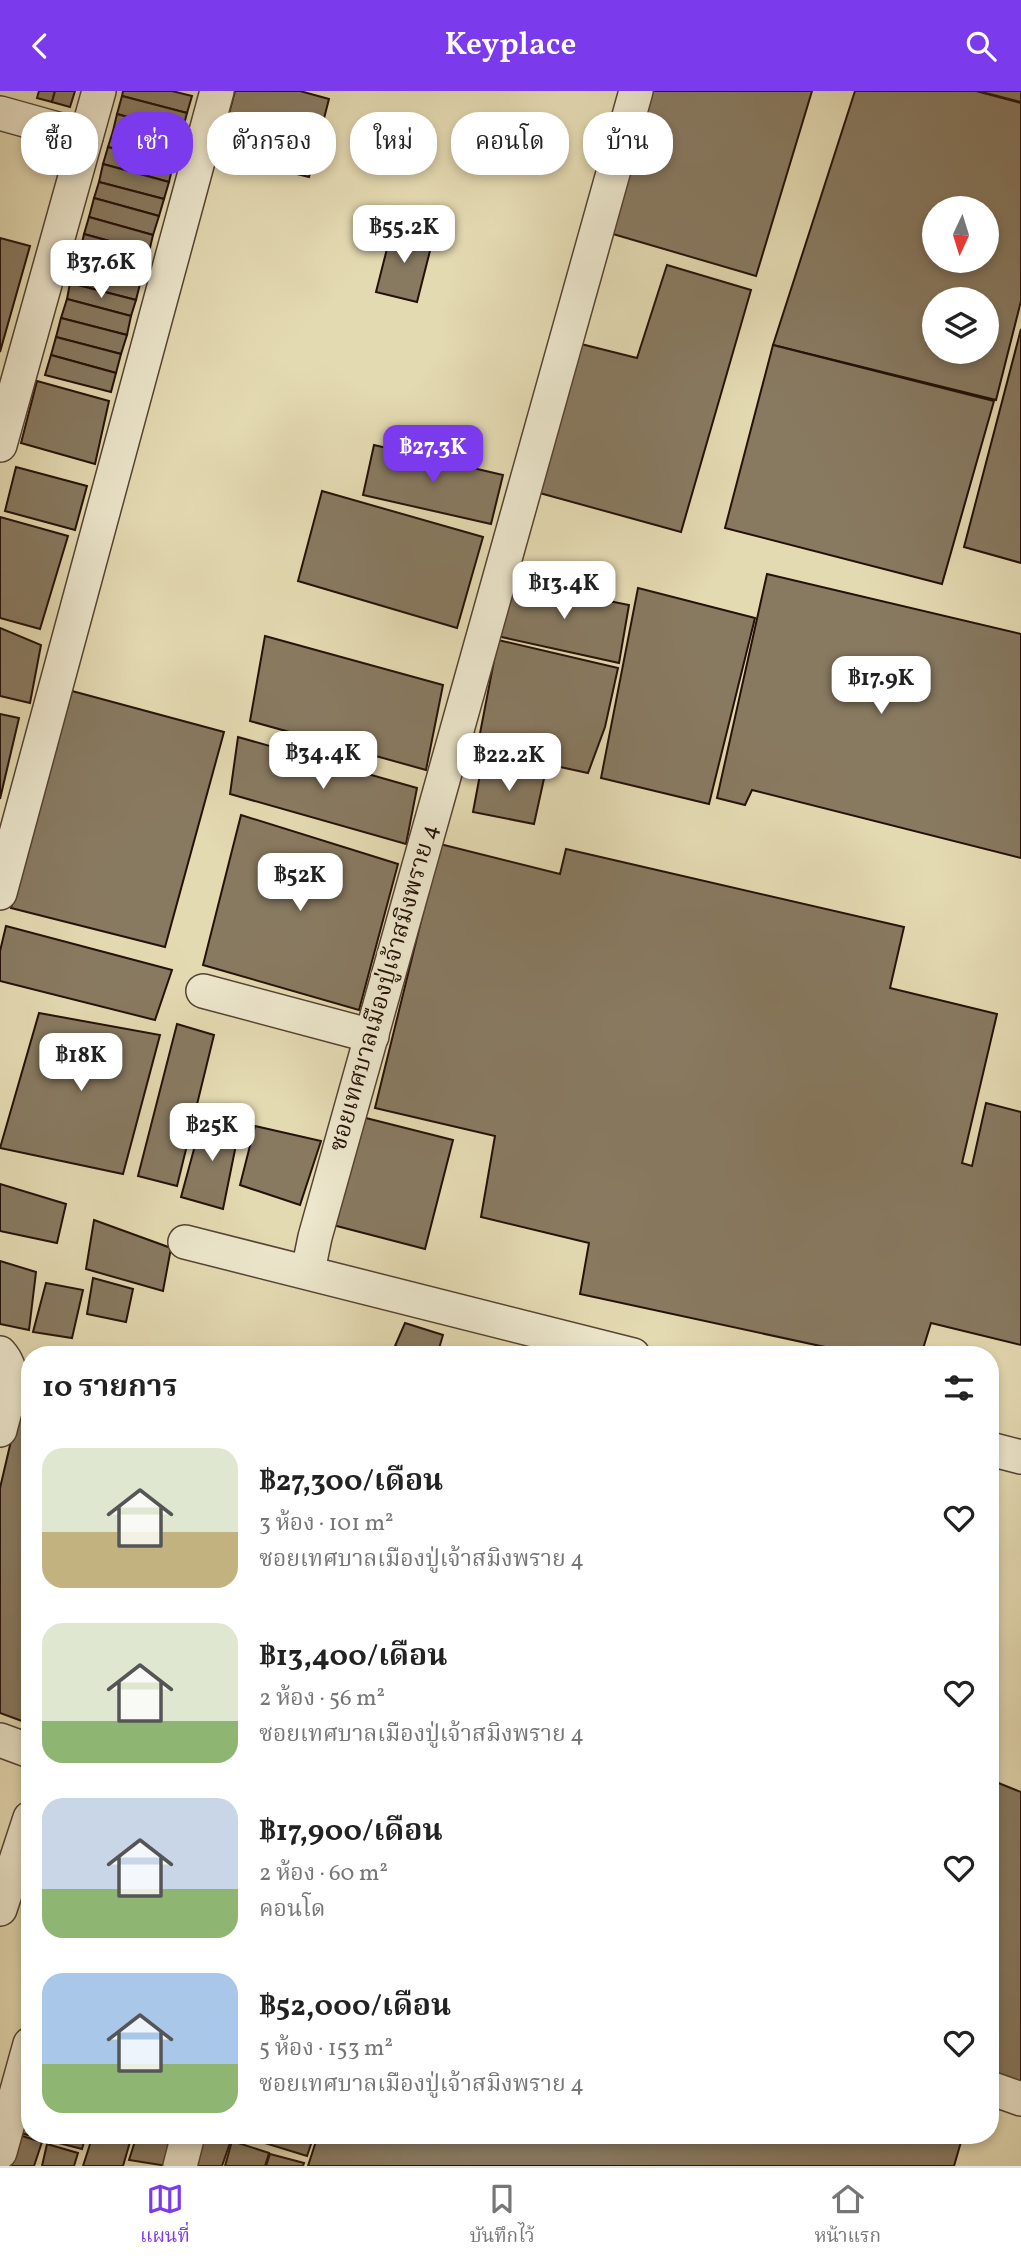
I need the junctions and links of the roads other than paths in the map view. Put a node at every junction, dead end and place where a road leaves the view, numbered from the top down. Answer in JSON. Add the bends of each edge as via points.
{"nodes":[{"id":1,"x":99,"y":91,"type":"edge"},
{"id":2,"x":217,"y":91,"type":"edge"},
{"id":3,"x":636,"y":91,"type":"edge"},
{"id":4,"x":93,"y":112,"type":"edge"},
{"id":5,"x":0,"y":113,"type":"edge"},
{"id":6,"x":21,"y":119,"type":"edge"},
{"id":7,"x":75,"y":175,"type":"edge"},
{"id":8,"x":0,"y":445,"type":"edge"},
{"id":9,"x":0,"y":893,"type":"edge"},
{"id":10,"x":203,"y":991,"type":"dead end"},
{"id":11,"x":372,"y":1036,"type":"junction"},
{"id":12,"x":185,"y":1242,"type":"dead end"},
{"id":13,"x":311,"y":1256,"type":"junction"},
{"id":14,"x":604,"y":1346,"type":"edge"},
{"id":15,"x":0,"y":1353,"type":"edge"},
{"id":16,"x":0,"y":1430,"type":"edge"},
{"id":17,"x":999,"y":1451,"type":"edge"},
{"id":18,"x":1021,"y":1457,"type":"edge"},
{"id":19,"x":0,"y":1741,"type":"edge"},
{"id":20,"x":21,"y":1748,"type":"edge"},
{"id":21,"x":21,"y":1845,"type":"edge"},
{"id":22,"x":0,"y":1909,"type":"edge"},
{"id":23,"x":21,"y":2076,"type":"edge"},
{"id":24,"x":999,"y":2091,"type":"edge"},
{"id":25,"x":1021,"y":2099,"type":"edge"},
{"id":26,"x":186,"y":2144,"type":"edge"},
{"id":27,"x":0,"y":2152,"type":"edge"},
{"id":28,"x":180,"y":2166,"type":"edge"}],
"edges":[{"from":1,"to":4,"type":"street"},
{"from":2,"to":9,"type":"street"},
{"from":3,"to":11,"type":"street","name":"ซอยเทศบาลเมืองปู่เจ้าสมิงพราย 4"},
{"from":5,"to":6,"type":"street"},
{"from":7,"to":8,"type":"street"},
{"from":10,"to":11,"type":"street"},
{"from":11,"to":13,"type":"street","name":"ซอยเทศบาลเมืองปู่เจ้าสมิงพราย 4"},
{"from":12,"to":13,"type":"street"},
{"from":13,"to":14,"type":"street"},
{"from":15,"to":16,"type":"street","via":[[12,1381]]},
{"from":17,"to":18,"type":"street"},
{"from":19,"to":20,"type":"street"},
{"from":21,"to":22,"type":"street"},
{"from":23,"to":27,"type":"street"},
{"from":24,"to":25,"type":"street"},
{"from":26,"to":28,"type":"street"}]}
